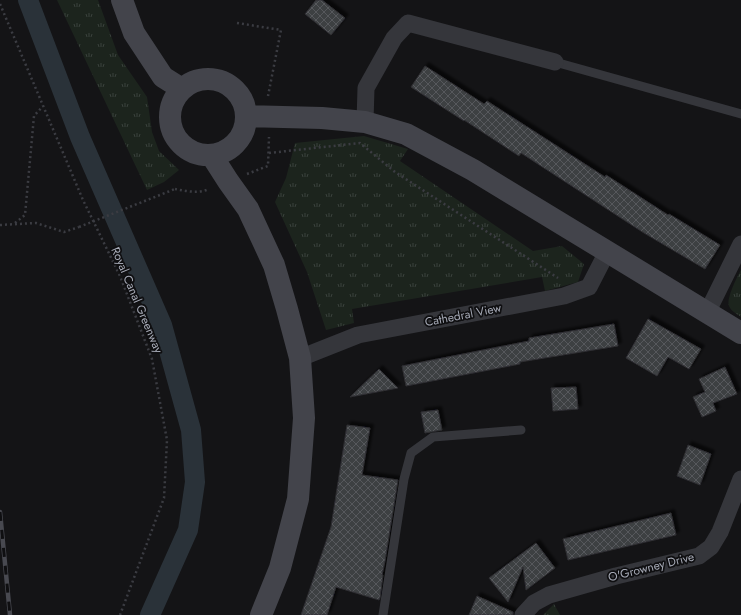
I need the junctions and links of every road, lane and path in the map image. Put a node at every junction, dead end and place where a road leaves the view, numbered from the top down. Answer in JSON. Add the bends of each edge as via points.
{"nodes":[{"id":1,"x":122,"y":0,"type":"edge"},
{"id":2,"x":0,"y":4,"type":"edge"},
{"id":3,"x":555,"y":62,"type":"joint"},
{"id":4,"x":182,"y":89,"type":"junction"},
{"id":5,"x":43,"y":106,"type":"junction"},
{"id":6,"x":741,"y":114,"type":"edge"},
{"id":7,"x":247,"y":116,"type":"junction"},
{"id":8,"x":366,"y":122,"type":"junction"},
{"id":9,"x":269,"y":153,"type":"dead end"},
{"id":10,"x":212,"y":156,"type":"junction"},
{"id":11,"x":174,"y":189,"type":"dead end"},
{"id":12,"x":15,"y":223,"type":"junction"},
{"id":13,"x":0,"y":225,"type":"edge"},
{"id":14,"x":741,"y":244,"type":"edge"},
{"id":15,"x":607,"y":252,"type":"junction"},
{"id":16,"x":578,"y":291,"type":"junction"},
{"id":17,"x":707,"y":313,"type":"junction"},
{"id":18,"x":741,"y":333,"type":"edge"},
{"id":19,"x":300,"y":358,"type":"junction"},
{"id":20,"x":520,"y":430,"type":"dead end"},
{"id":21,"x":741,"y":479,"type":"edge"},
{"id":22,"x":120,"y":615,"type":"edge"},
{"id":23,"x":261,"y":615,"type":"edge"},
{"id":24,"x":383,"y":615,"type":"edge"},
{"id":25,"x":524,"y":615,"type":"edge"}],
"edges":[{"from":1,"to":4,"type":"street","via":[[134,33],[163,77]]},
{"from":2,"to":5,"type":"path","name":"Royal Canal Greenway"},
{"from":3,"to":6,"type":"lane"},
{"from":3,"to":8,"type":"street","via":[[408,23],[394,38],[366,88]]},
{"from":4,"to":7,"type":"street","via":[[203,79],[227,83],[244,103]]},
{"from":4,"to":10,"type":"street","via":[[173,100],[169,116],[173,133],[188,150],[199,155]]},
{"from":5,"to":12,"type":"path","via":[[34,116],[25,215]]},
{"from":5,"to":22,"type":"path","name":"Royal Canal Greenway","via":[[82,200],[120,276],[152,359],[167,440],[164,498]]},
{"from":7,"to":8,"type":"street"},
{"from":7,"to":10,"type":"street","via":[[239,140],[232,148]]},
{"from":8,"to":15,"type":"street","via":[[406,134],[473,170]]},
{"from":9,"to":16,"type":"path","via":[[360,143],[395,172]]},
{"from":10,"to":19,"type":"street","via":[[248,209],[274,266]]},
{"from":11,"to":12,"type":"path","bridge":true,"via":[[64,232],[36,223]]},
{"from":12,"to":13,"type":"path"},
{"from":14,"to":17,"type":"street"},
{"from":15,"to":16,"type":"street","name":"Cathedral View","via":[[589,287]]},
{"from":15,"to":17,"type":"street"},
{"from":16,"to":19,"type":"street","name":"Cathedral View","via":[[564,296],[358,335]]},
{"from":17,"to":18,"type":"street"},
{"from":19,"to":23,"type":"street","via":[[304,418],[298,499],[280,568]]},
{"from":20,"to":24,"type":"lane","via":[[433,437],[411,453],[404,479]]},
{"from":21,"to":25,"type":"street","name":"O'Growney Drive","via":[[720,532],[711,547],[699,556],[549,595],[534,603]]}]}
